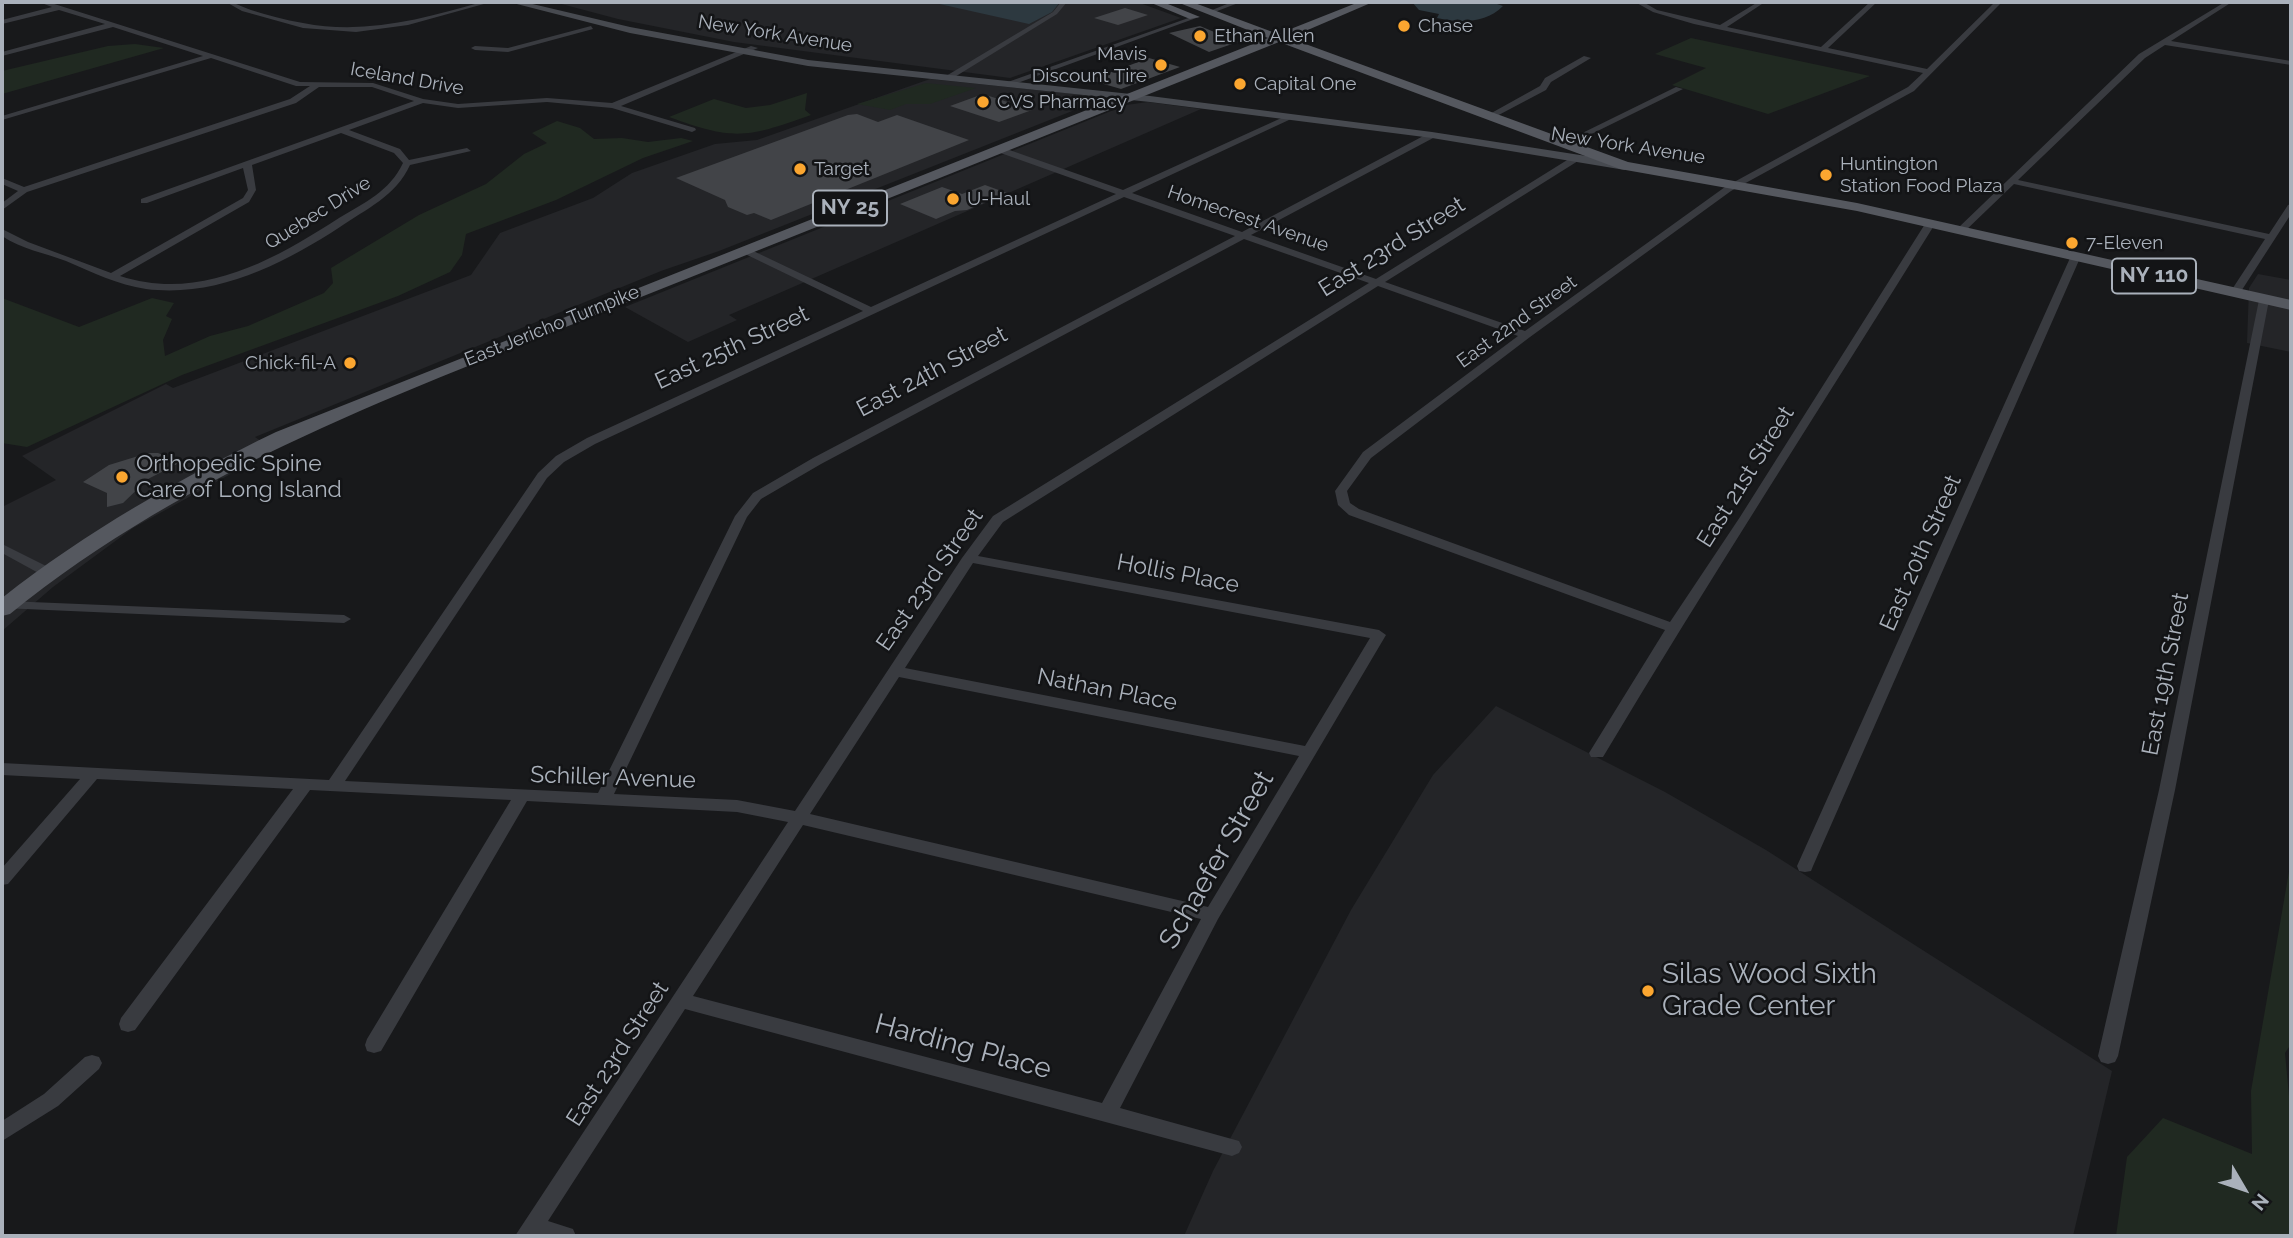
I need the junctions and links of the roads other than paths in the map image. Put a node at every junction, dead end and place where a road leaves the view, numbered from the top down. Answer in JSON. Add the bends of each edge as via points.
{"nodes":[{"id":1,"x":42,"y":2,"type":"edge"},
{"id":2,"x":229,"y":2,"type":"edge"},
{"id":3,"x":488,"y":2,"type":"edge"},
{"id":4,"x":513,"y":2,"type":"edge"},
{"id":5,"x":535,"y":2,"type":"edge"},
{"id":6,"x":1064,"y":2,"type":"edge"},
{"id":7,"x":1154,"y":2,"type":"edge"},
{"id":8,"x":1182,"y":2,"type":"edge"},
{"id":9,"x":1238,"y":2,"type":"edge"},
{"id":10,"x":1368,"y":2,"type":"edge"},
{"id":11,"x":1638,"y":2,"type":"edge"},
{"id":12,"x":1762,"y":2,"type":"edge"},
{"id":13,"x":1874,"y":2,"type":"edge"},
{"id":14,"x":1999,"y":2,"type":"edge"},
{"id":15,"x":2229,"y":2,"type":"edge"},
{"id":16,"x":60,"y":8,"type":"junction"},
{"id":17,"x":1210,"y":12,"type":"junction"},
{"id":18,"x":1196,"y":18,"type":"junction"},
{"id":19,"x":2,"y":22,"type":"edge"},
{"id":20,"x":116,"y":24,"type":"junction"},
{"id":21,"x":1722,"y":27,"type":"junction"},
{"id":22,"x":591,"y":29,"type":"dead end"},
{"id":23,"x":1277,"y":37,"type":"junction"},
{"id":24,"x":2162,"y":42,"type":"junction"},
{"id":25,"x":1262,"y":43,"type":"junction"},
{"id":26,"x":475,"y":48,"type":"dead end"},
{"id":27,"x":1823,"y":49,"type":"junction"},
{"id":28,"x":749,"y":50,"type":"junction"},
{"id":29,"x":2,"y":54,"type":"edge"},
{"id":30,"x":211,"y":56,"type":"junction"},
{"id":31,"x":1587,"y":58,"type":"dead end"},
{"id":32,"x":2291,"y":64,"type":"edge"},
{"id":33,"x":1929,"y":72,"type":"junction"},
{"id":34,"x":950,"y":76,"type":"junction"},
{"id":35,"x":1009,"y":83,"type":"junction"},
{"id":36,"x":316,"y":86,"type":"junction"},
{"id":37,"x":1410,"y":86,"type":"junction"},
{"id":38,"x":1679,"y":89,"type":"dead end"},
{"id":39,"x":1129,"y":96,"type":"junction"},
{"id":40,"x":422,"y":101,"type":"junction"},
{"id":41,"x":613,"y":106,"type":"junction"},
{"id":42,"x":1490,"y":116,"type":"junction"},
{"id":43,"x":1288,"y":117,"type":"junction"},
{"id":44,"x":2,"y":118,"type":"edge"},
{"id":45,"x":681,"y":127,"type":"junction"},
{"id":46,"x":341,"y":130,"type":"junction"},
{"id":47,"x":692,"y":130,"type":"dead end"},
{"id":48,"x":665,"y":134,"type":"dead end"},
{"id":49,"x":1432,"y":135,"type":"junction"},
{"id":50,"x":1566,"y":143,"type":"junction"},
{"id":51,"x":998,"y":149,"type":"junction"},
{"id":52,"x":467,"y":151,"type":"dead end"},
{"id":53,"x":1575,"y":159,"type":"junction"},
{"id":54,"x":407,"y":163,"type":"junction"},
{"id":55,"x":247,"y":164,"type":"junction"},
{"id":56,"x":1625,"y":166,"type":"junction"},
{"id":57,"x":1706,"y":180,"type":"junction"},
{"id":58,"x":2,"y":181,"type":"edge"},
{"id":59,"x":2011,"y":181,"type":"junction"},
{"id":60,"x":1737,"y":185,"type":"junction"},
{"id":61,"x":24,"y":190,"type":"junction"},
{"id":62,"x":1123,"y":194,"type":"junction"},
{"id":63,"x":144,"y":201,"type":"dead end"},
{"id":64,"x":2,"y":207,"type":"edge"},
{"id":65,"x":2291,"y":207,"type":"edge"},
{"id":66,"x":1930,"y":224,"type":"junction"},
{"id":67,"x":1960,"y":230,"type":"junction"},
{"id":68,"x":3,"y":235,"type":"edge"},
{"id":69,"x":1242,"y":236,"type":"junction"},
{"id":70,"x":2271,"y":237,"type":"junction"},
{"id":71,"x":744,"y":250,"type":"junction"},
{"id":72,"x":2075,"y":258,"type":"junction"},
{"id":73,"x":113,"y":276,"type":"junction"},
{"id":74,"x":1377,"y":282,"type":"junction"},
{"id":75,"x":2234,"y":295,"type":"junction"},
{"id":76,"x":2264,"y":300,"type":"junction"},
{"id":77,"x":2291,"y":305,"type":"edge"},
{"id":78,"x":870,"y":310,"type":"junction"},
{"id":79,"x":1526,"y":335,"type":"junction"},
{"id":80,"x":2,"y":548,"type":"edge"},
{"id":81,"x":969,"y":558,"type":"junction"},
{"id":82,"x":49,"y":573,"type":"junction"},
{"id":83,"x":4,"y":607,"type":"edge"},
{"id":84,"x":344,"y":619,"type":"dead end"},
{"id":85,"x":1673,"y":628,"type":"junction"},
{"id":86,"x":1379,"y":635,"type":"joint"},
{"id":87,"x":895,"y":671,"type":"junction"},
{"id":88,"x":1310,"y":753,"type":"junction"},
{"id":89,"x":1597,"y":753,"type":"dead end"},
{"id":90,"x":2,"y":769,"type":"edge"},
{"id":91,"x":91,"y":776,"type":"junction"},
{"id":92,"x":306,"y":785,"type":"junction"},
{"id":93,"x":333,"y":786,"type":"junction"},
{"id":94,"x":521,"y":797,"type":"junction"},
{"id":95,"x":604,"y":798,"type":"junction"},
{"id":96,"x":800,"y":818,"type":"junction"},
{"id":97,"x":1805,"y":866,"type":"dead end"},
{"id":98,"x":2,"y":879,"type":"edge"},
{"id":99,"x":1212,"y":915,"type":"junction"},
{"id":100,"x":681,"y":1000,"type":"junction"},
{"id":101,"x":128,"y":1024,"type":"dead end"},
{"id":102,"x":374,"y":1045,"type":"dead end"},
{"id":103,"x":2108,"y":1056,"type":"dead end"},
{"id":104,"x":92,"y":1063,"type":"dead end"},
{"id":105,"x":1107,"y":1115,"type":"junction"},
{"id":106,"x":2,"y":1132,"type":"edge"},
{"id":107,"x":1232,"y":1147,"type":"dead end"},
{"id":108,"x":530,"y":1231,"type":"edge"},
{"id":109,"x":565,"y":1236,"type":"edge"}],
"edges":[{"from":1,"to":16,"type":"street","name":"Iceland Drive"},
{"from":2,"to":3,"type":"street","via":[[301,27],[332,31],[398,26]]},
{"from":4,"to":28,"type":"street","name":"New York Avenue","via":[[630,30]]},
{"from":5,"to":28,"type":"street","name":"New York Avenue"},
{"from":6,"to":34,"type":"street","via":[[1055,13]]},
{"from":7,"to":18,"type":"main road","number":"NY 110"},
{"from":8,"to":17,"type":"main road","number":"NY 110"},
{"from":9,"to":17,"type":"street"},
{"from":10,"to":23,"type":"main road","number":"NY 25"},
{"from":11,"to":21,"type":"street","via":[[1673,17]]},
{"from":12,"to":21,"type":"street"},
{"from":13,"to":27,"type":"street"},
{"from":14,"to":33,"type":"street","name":"East 22nd Street"},
{"from":15,"to":24,"type":"street"},
{"from":16,"to":19,"type":"street"},
{"from":16,"to":20,"type":"street","name":"Iceland Drive"},
{"from":17,"to":23,"type":"main road","number":"NY 110"},
{"from":18,"to":25,"type":"main road","number":"NY 110"},
{"from":18,"to":35,"type":"street"},
{"from":20,"to":29,"type":"street"},
{"from":20,"to":30,"type":"street","name":"Iceland Drive"},
{"from":21,"to":27,"type":"street"},
{"from":22,"to":26,"type":"street","via":[[519,48]]},
{"from":23,"to":25,"type":"main road","number":"NY 25"},
{"from":23,"to":37,"type":"main road","number":"NY 110"},
{"from":24,"to":32,"type":"street"},
{"from":24,"to":59,"type":"street"},
{"from":25,"to":37,"type":"main road","number":"NY 110"},
{"from":25,"to":39,"type":"main road","number":"NY 25"},
{"from":27,"to":33,"type":"street"},
{"from":28,"to":34,"type":"street","name":"New York Avenue","via":[[808,63]]},
{"from":28,"to":41,"type":"street"},
{"from":30,"to":36,"type":"street","name":"Iceland Drive","via":[[285,81]]},
{"from":30,"to":44,"type":"street"},
{"from":31,"to":42,"type":"street"},
{"from":33,"to":60,"type":"street","name":"East 22nd Street","via":[[1902,94]]},
{"from":34,"to":35,"type":"street","name":"New York Avenue"},
{"from":35,"to":39,"type":"street","name":"New York Avenue"},
{"from":36,"to":40,"type":"street","name":"Iceland Drive","via":[[373,85]]},
{"from":36,"to":61,"type":"street","via":[[293,101]]},
{"from":37,"to":42,"type":"main road","number":"NY 110"},
{"from":38,"to":50,"type":"street"},
{"from":39,"to":43,"type":"street","name":"New York Avenue"},
{"from":39,"to":51,"type":"main road","name":"East Jericho Turnpike","number":"NY 25"},
{"from":40,"to":41,"type":"street","name":"Iceland Drive","via":[[478,106],[547,100]]},
{"from":40,"to":46,"type":"street"},
{"from":41,"to":45,"type":"street","name":"Iceland Drive"},
{"from":42,"to":50,"type":"main road","number":"NY 110"},
{"from":43,"to":49,"type":"street","name":"New York Avenue"},
{"from":43,"to":62,"type":"street","name":"East 25th Street"},
{"from":45,"to":47,"type":"street","name":"Iceland Drive"},
{"from":45,"to":48,"type":"street"},
{"from":46,"to":54,"type":"street","name":"Quebec Drive","via":[[397,151]]},
{"from":46,"to":55,"type":"street"},
{"from":49,"to":53,"type":"street","name":"New York Avenue"},
{"from":49,"to":69,"type":"street","name":"East 24th Street"},
{"from":50,"to":53,"type":"street","via":[[1577,152]]},
{"from":50,"to":56,"type":"main road","number":"NY 110"},
{"from":50,"to":57,"type":"main road","number":"NY 110"},
{"from":51,"to":62,"type":"street","name":"Homecrest Avenue"},
{"from":51,"to":71,"type":"main road","name":"East Jericho Turnpike","number":"NY 25"},
{"from":52,"to":54,"type":"street"},
{"from":53,"to":56,"type":"street","name":"New York Avenue"},
{"from":53,"to":74,"type":"street","name":"East 23rd Street"},
{"from":54,"to":73,"type":"street","name":"Quebec Drive","via":[[403,174],[381,196],[298,250],[252,272],[194,286],[166,287]]},
{"from":55,"to":63,"type":"street"},
{"from":55,"to":73,"type":"street","via":[[253,190],[246,200]]},
{"from":56,"to":57,"type":"main road","name":"New York Avenue","number":"NY 110"},
{"from":57,"to":60,"type":"main road","name":"New York Avenue","number":"NY 110"},
{"from":58,"to":61,"type":"street"},
{"from":59,"to":67,"type":"street"},
{"from":59,"to":70,"type":"street"},
{"from":60,"to":66,"type":"main road","name":"New York Avenue","number":"NY 110"},
{"from":60,"to":79,"type":"street","name":"East 22nd Street"},
{"from":61,"to":64,"type":"street"},
{"from":62,"to":69,"type":"street","name":"Homecrest Avenue"},
{"from":62,"to":78,"type":"street","name":"East 25th Street"},
{"from":65,"to":70,"type":"street"},
{"from":66,"to":67,"type":"main road","name":"New York Avenue","number":"NY 110"},
{"from":66,"to":85,"type":"street","name":"East 21st Street"},
{"from":67,"to":72,"type":"main road","name":"New York Avenue","number":"NY 110"},
{"from":68,"to":73,"type":"street","name":"Quebec Drive"},
{"from":69,"to":74,"type":"street","name":"Homecrest Avenue"},
{"from":69,"to":95,"type":"street","name":"East 24th Street","via":[[757,496],[727,538]]},
{"from":70,"to":75,"type":"street"},
{"from":71,"to":78,"type":"street"},
{"from":71,"to":82,"type":"main road","name":"East Jericho Turnpike","number":"NY 25","via":[[285,435],[149,507]]},
{"from":72,"to":75,"type":"main road","name":"New York Avenue","number":"NY 110"},
{"from":72,"to":97,"type":"street","name":"East 20th Street"},
{"from":74,"to":79,"type":"street","name":"Homecrest Avenue"},
{"from":74,"to":81,"type":"street","name":"East 23rd Street","via":[[1017,506],[998,519]]},
{"from":75,"to":76,"type":"main road","name":"New York Avenue","number":"NY 110"},
{"from":76,"to":77,"type":"main road","name":"New York Avenue","number":"NY 110"},
{"from":76,"to":103,"type":"street","name":"East 19th Street","via":[[2167,790]]},
{"from":78,"to":93,"type":"street","name":"East 25th Street","via":[[591,440],[560,459],[541,476]]},
{"from":79,"to":85,"type":"street","name":"East 22nd Street","via":[[1367,456],[1341,491],[1344,506]]},
{"from":80,"to":82,"type":"street"},
{"from":81,"to":86,"type":"street","name":"Hollis Place"},
{"from":81,"to":87,"type":"street","name":"East 23rd Street"},
{"from":82,"to":83,"type":"main road","name":"East Jericho Turnpike","number":"NY 25"},
{"from":83,"to":84,"type":"street"},
{"from":85,"to":89,"type":"street","name":"East 21st Street"},
{"from":86,"to":88,"type":"street","name":"Schaefer Street"},
{"from":87,"to":88,"type":"street","name":"Nathan Place"},
{"from":87,"to":96,"type":"street","name":"East 23rd Street"},
{"from":88,"to":99,"type":"street","name":"Schaefer Street"},
{"from":90,"to":91,"type":"street","name":"Schiller Avenue"},
{"from":91,"to":92,"type":"street","name":"Schiller Avenue"},
{"from":91,"to":98,"type":"street"},
{"from":92,"to":93,"type":"street","name":"Schiller Avenue"},
{"from":92,"to":101,"type":"street"},
{"from":93,"to":94,"type":"street","name":"Schiller Avenue"},
{"from":94,"to":95,"type":"street","name":"Schiller Avenue"},
{"from":94,"to":102,"type":"street"},
{"from":95,"to":96,"type":"street","name":"Schiller Avenue","via":[[737,806]]},
{"from":96,"to":99,"type":"street","name":"Schiller Avenue"},
{"from":96,"to":100,"type":"street","name":"East 23rd Street"},
{"from":99,"to":105,"type":"street","name":"Schaefer Street"},
{"from":100,"to":105,"type":"street","name":"Harding Place"},
{"from":100,"to":108,"type":"street","name":"East 23rd Street"},
{"from":104,"to":106,"type":"street","via":[[51,1100]]},
{"from":105,"to":107,"type":"street","name":"Harding Place"},
{"from":108,"to":109,"type":"street"}]}
